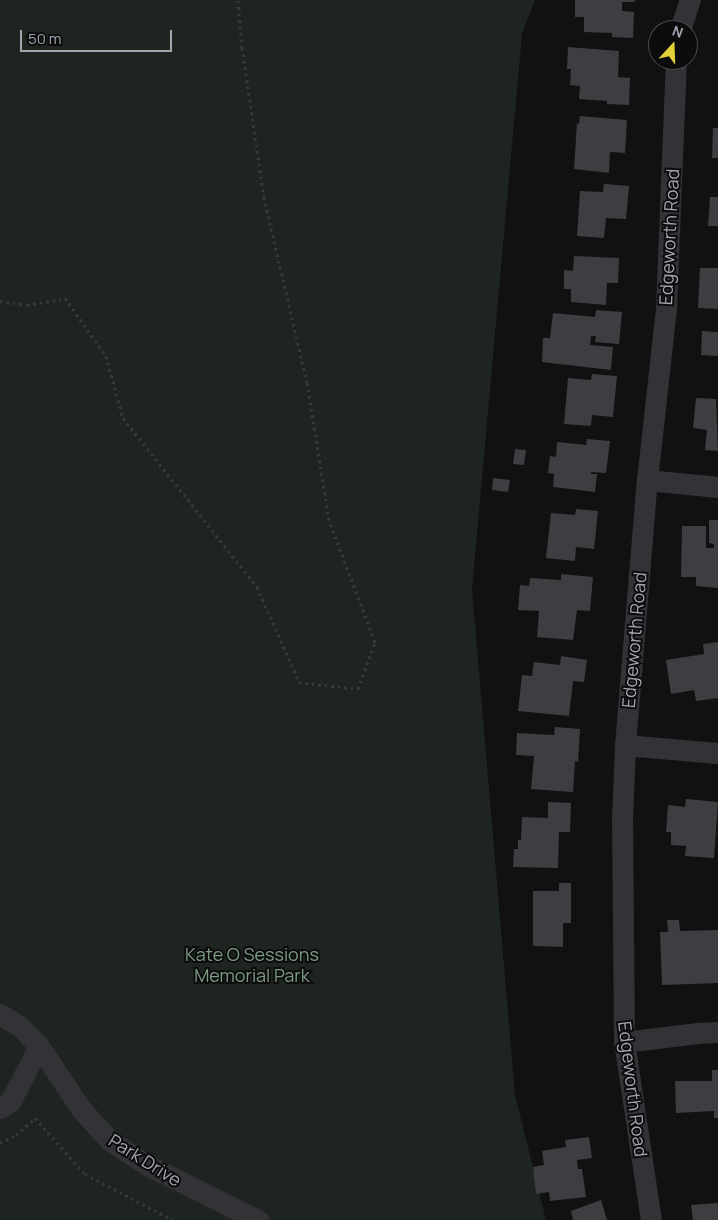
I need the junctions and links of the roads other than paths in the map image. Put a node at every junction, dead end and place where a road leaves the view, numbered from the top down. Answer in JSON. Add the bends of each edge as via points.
{"nodes":[{"id":1,"x":690,"y":0,"type":"edge"},
{"id":2,"x":683,"y":20,"type":"edge"},
{"id":3,"x":676,"y":70,"type":"edge"},
{"id":4,"x":647,"y":480,"type":"junction"},
{"id":5,"x":718,"y":486,"type":"edge"},
{"id":6,"x":625,"y":745,"type":"junction"},
{"id":7,"x":718,"y":753,"type":"edge"},
{"id":8,"x":0,"y":1014,"type":"edge"},
{"id":9,"x":718,"y":1032,"type":"edge"},
{"id":10,"x":624,"y":1042,"type":"junction"},
{"id":11,"x":39,"y":1046,"type":"junction"},
{"id":12,"x":0,"y":1108,"type":"edge"},
{"id":13,"x":258,"y":1220,"type":"edge"},
{"id":14,"x":651,"y":1220,"type":"edge"}],
"edges":[{"from":1,"to":2,"type":"street"},
{"from":3,"to":4,"type":"street","name":"Edgeworth Road","via":[[666,307]]},
{"from":4,"to":5,"type":"street"},
{"from":4,"to":6,"type":"street","name":"Edgeworth Road"},
{"from":6,"to":7,"type":"street"},
{"from":6,"to":10,"type":"street","name":"Edgeworth Road","via":[[622,819]]},
{"from":8,"to":11,"type":"street","name":"Park Drive","via":[[21,1027]]},
{"from":9,"to":10,"type":"street"},
{"from":10,"to":14,"type":"street","name":"Edgeworth Road"},
{"from":11,"to":12,"type":"street","via":[[10,1102]]},
{"from":11,"to":13,"type":"street","name":"Park Drive","via":[[81,1109],[110,1140],[147,1165]]}]}
